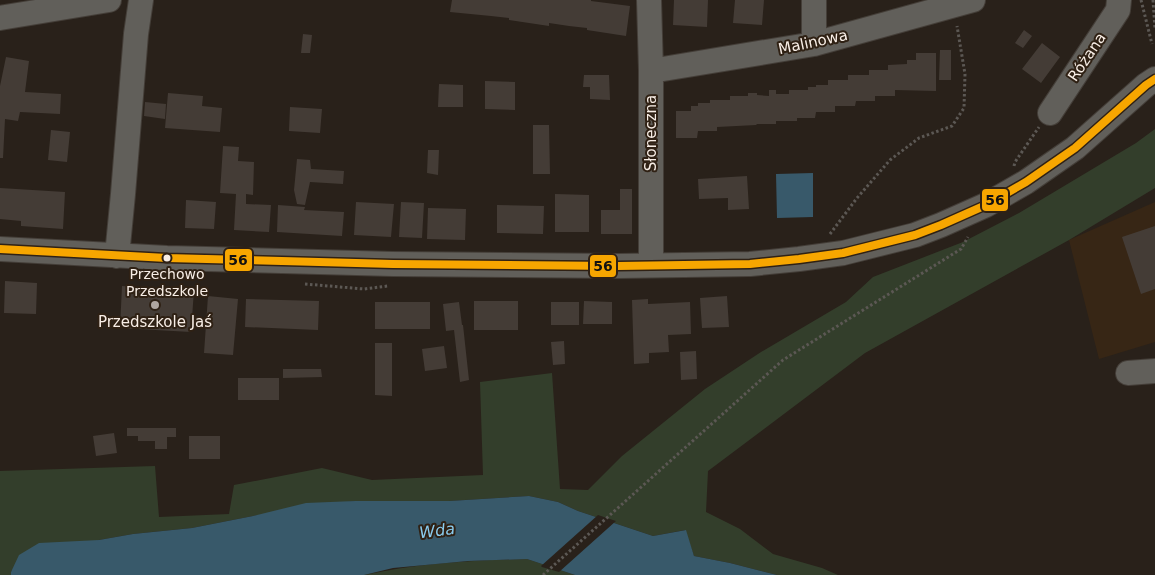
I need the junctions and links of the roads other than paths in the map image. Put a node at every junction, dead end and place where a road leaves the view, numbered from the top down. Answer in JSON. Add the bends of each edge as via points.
{"nodes":[{"id":1,"x":109,"y":0,"type":"edge"},
{"id":2,"x":141,"y":0,"type":"edge"},
{"id":3,"x":649,"y":0,"type":"edge"},
{"id":4,"x":814,"y":0,"type":"edge"},
{"id":5,"x":1119,"y":0,"type":"edge"},
{"id":6,"x":963,"y":3,"type":"edge"},
{"id":7,"x":7,"y":11,"type":"edge"},
{"id":8,"x":814,"y":44,"type":"junction"},
{"id":9,"x":651,"y":72,"type":"junction"},
{"id":10,"x":1152,"y":78,"type":"edge"},
{"id":11,"x":1050,"y":113,"type":"road end"},
{"id":12,"x":0,"y":249,"type":"edge"},
{"id":13,"x":117,"y":256,"type":"junction"},
{"id":14,"x":651,"y":265,"type":"junction"},
{"id":15,"x":1155,"y":371,"type":"edge"},
{"id":16,"x":1128,"y":373,"type":"dead end"}],
"edges":[{"from":1,"to":7,"type":"street"},
{"from":2,"to":13,"type":"street"},
{"from":3,"to":9,"type":"street","name":"Słoneczna"},
{"from":4,"to":8,"type":"street"},
{"from":5,"to":11,"type":"street","name":"Różana","via":[[1118,10]]},
{"from":6,"to":8,"type":"street","name":"Malinowa"},
{"from":8,"to":9,"type":"street","name":"Malinowa"},
{"from":9,"to":14,"type":"street","name":"Słoneczna"},
{"from":10,"to":14,"type":"street","via":[[1075,148],[1026,182],[986,205],[915,235],[843,253],[799,259],[750,264]]},
{"from":12,"to":13,"type":"street"},
{"from":13,"to":14,"type":"street","via":[[337,263]]},
{"from":15,"to":16,"type":"street"}]}
